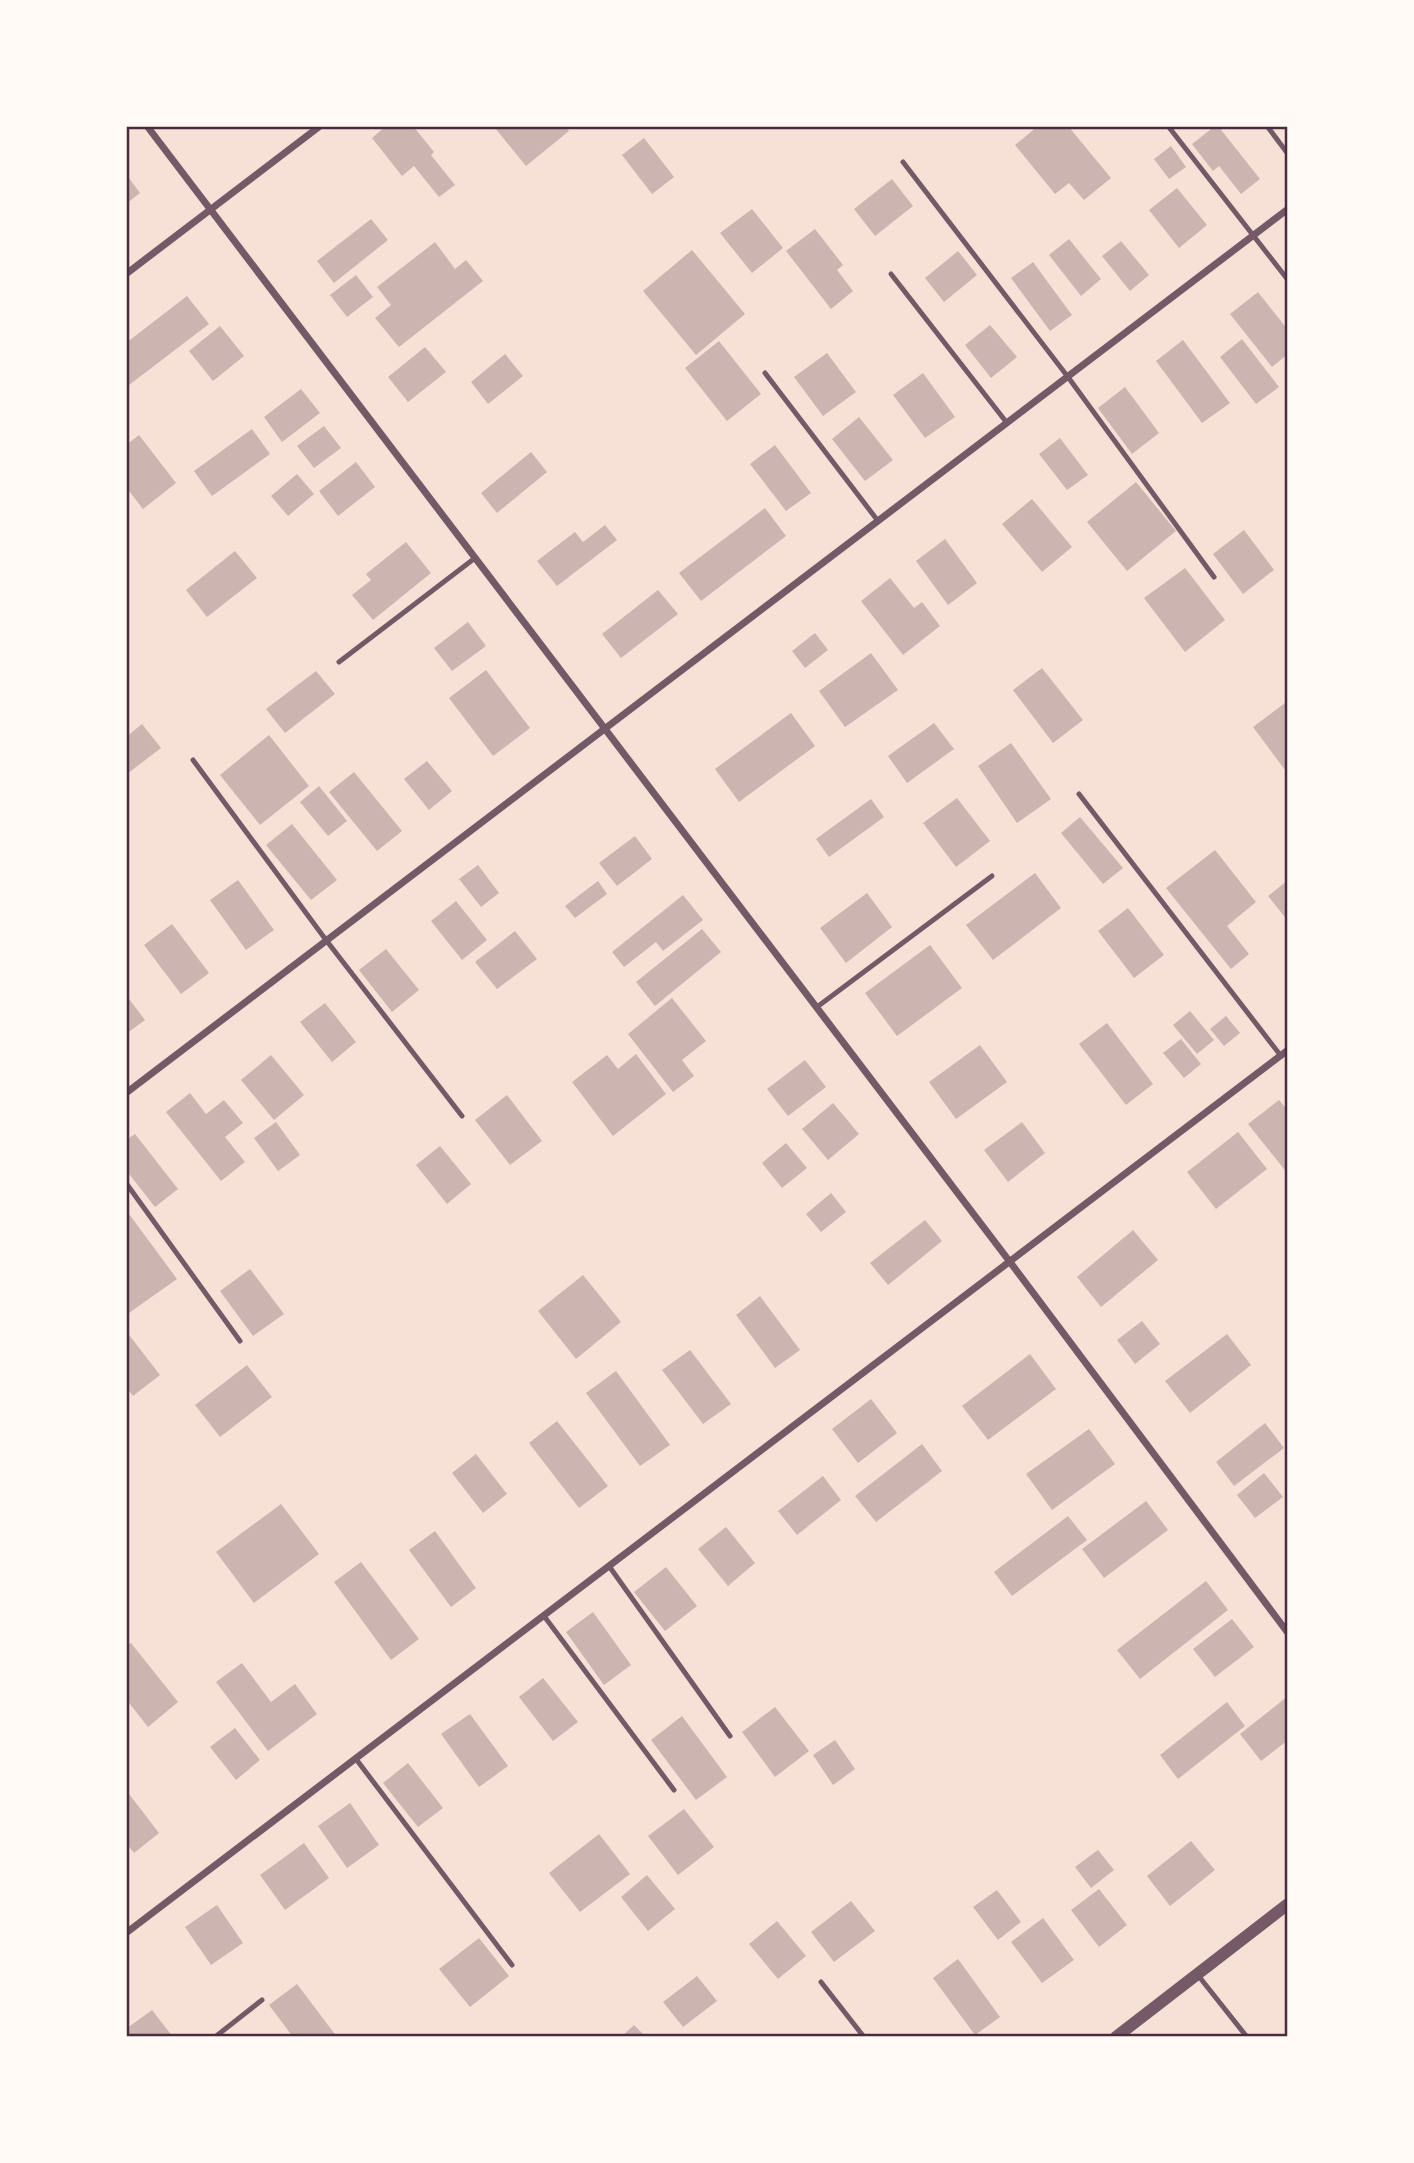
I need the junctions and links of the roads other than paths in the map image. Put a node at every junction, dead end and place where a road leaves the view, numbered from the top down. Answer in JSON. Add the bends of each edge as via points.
{"nodes":[{"id":1,"x":147,"y":126,"type":"edge"},
{"id":2,"x":320,"y":126,"type":"edge"},
{"id":3,"x":1168,"y":126,"type":"edge"},
{"id":4,"x":1267,"y":126,"type":"edge"},
{"id":5,"x":1288,"y":154,"type":"edge"},
{"id":6,"x":903,"y":162,"type":"dead end"},
{"id":7,"x":1288,"y":209,"type":"edge"},
{"id":8,"x":209,"y":210,"type":"junction"},
{"id":9,"x":1254,"y":235,"type":"junction"},
{"id":10,"x":126,"y":274,"type":"edge"},
{"id":11,"x":891,"y":274,"type":"dead end"},
{"id":12,"x":1288,"y":280,"type":"edge"},
{"id":13,"x":765,"y":373,"type":"dead end"},
{"id":14,"x":1068,"y":377,"type":"junction"},
{"id":15,"x":1007,"y":423,"type":"junction"},
{"id":16,"x":878,"y":521,"type":"junction"},
{"id":17,"x":475,"y":558,"type":"junction"},
{"id":18,"x":1214,"y":577,"type":"dead end"},
{"id":19,"x":339,"y":662,"type":"dead end"},
{"id":20,"x":605,"y":728,"type":"junction"},
{"id":21,"x":192,"y":760,"type":"dead end"},
{"id":22,"x":1079,"y":794,"type":"dead end"},
{"id":23,"x":992,"y":876,"type":"dead end"},
{"id":24,"x":326,"y":940,"type":"junction"},
{"id":25,"x":817,"y":1007,"type":"junction"},
{"id":26,"x":1288,"y":1050,"type":"edge"},
{"id":27,"x":1280,"y":1056,"type":"junction"},
{"id":28,"x":126,"y":1093,"type":"edge"},
{"id":29,"x":462,"y":1116,"type":"dead end"},
{"id":30,"x":126,"y":1183,"type":"edge"},
{"id":31,"x":1010,"y":1262,"type":"junction"},
{"id":32,"x":240,"y":1341,"type":"dead end"},
{"id":33,"x":608,"y":1566,"type":"junction"},
{"id":34,"x":544,"y":1616,"type":"junction"},
{"id":35,"x":1288,"y":1633,"type":"edge"},
{"id":36,"x":730,"y":1736,"type":"dead end"},
{"id":37,"x":356,"y":1759,"type":"junction"},
{"id":38,"x":674,"y":1790,"type":"dead end"},
{"id":39,"x":1288,"y":1903,"type":"edge"},
{"id":40,"x":126,"y":1933,"type":"edge"},
{"id":41,"x":512,"y":1965,"type":"dead end"},
{"id":42,"x":1197,"y":1974,"type":"junction"},
{"id":43,"x":821,"y":1982,"type":"dead end"},
{"id":44,"x":262,"y":2000,"type":"dead end"},
{"id":45,"x":215,"y":2037,"type":"edge"},
{"id":46,"x":864,"y":2037,"type":"edge"},
{"id":47,"x":1116,"y":2037,"type":"edge"},
{"id":48,"x":1247,"y":2037,"type":"edge"}],
"edges":[{"from":1,"to":8,"type":"street"},
{"from":2,"to":8,"type":"street"},
{"from":3,"to":9,"type":"lane"},
{"from":4,"to":5,"type":"lane"},
{"from":6,"to":14,"type":"lane"},
{"from":7,"to":9,"type":"street"},
{"from":8,"to":10,"type":"street"},
{"from":8,"to":17,"type":"street"},
{"from":9,"to":12,"type":"lane"},
{"from":9,"to":14,"type":"street"},
{"from":11,"to":15,"type":"lane"},
{"from":13,"to":16,"type":"lane"},
{"from":14,"to":15,"type":"street"},
{"from":14,"to":18,"type":"lane"},
{"from":15,"to":16,"type":"street"},
{"from":16,"to":20,"type":"street"},
{"from":17,"to":19,"type":"lane"},
{"from":17,"to":20,"type":"street"},
{"from":20,"to":24,"type":"street"},
{"from":20,"to":25,"type":"street"},
{"from":21,"to":24,"type":"lane"},
{"from":22,"to":27,"type":"lane"},
{"from":23,"to":25,"type":"lane"},
{"from":24,"to":28,"type":"street"},
{"from":24,"to":29,"type":"lane"},
{"from":25,"to":31,"type":"street"},
{"from":26,"to":27,"type":"street"},
{"from":27,"to":31,"type":"street"},
{"from":30,"to":32,"type":"lane"},
{"from":31,"to":33,"type":"street"},
{"from":31,"to":35,"type":"street"},
{"from":33,"to":34,"type":"street"},
{"from":33,"to":36,"type":"lane"},
{"from":34,"to":37,"type":"street"},
{"from":34,"to":38,"type":"lane"},
{"from":37,"to":40,"type":"street"},
{"from":37,"to":41,"type":"lane"},
{"from":39,"to":42,"type":"street"},
{"from":42,"to":47,"type":"street"},
{"from":42,"to":48,"type":"lane"},
{"from":43,"to":46,"type":"lane"},
{"from":44,"to":45,"type":"lane"}]}
